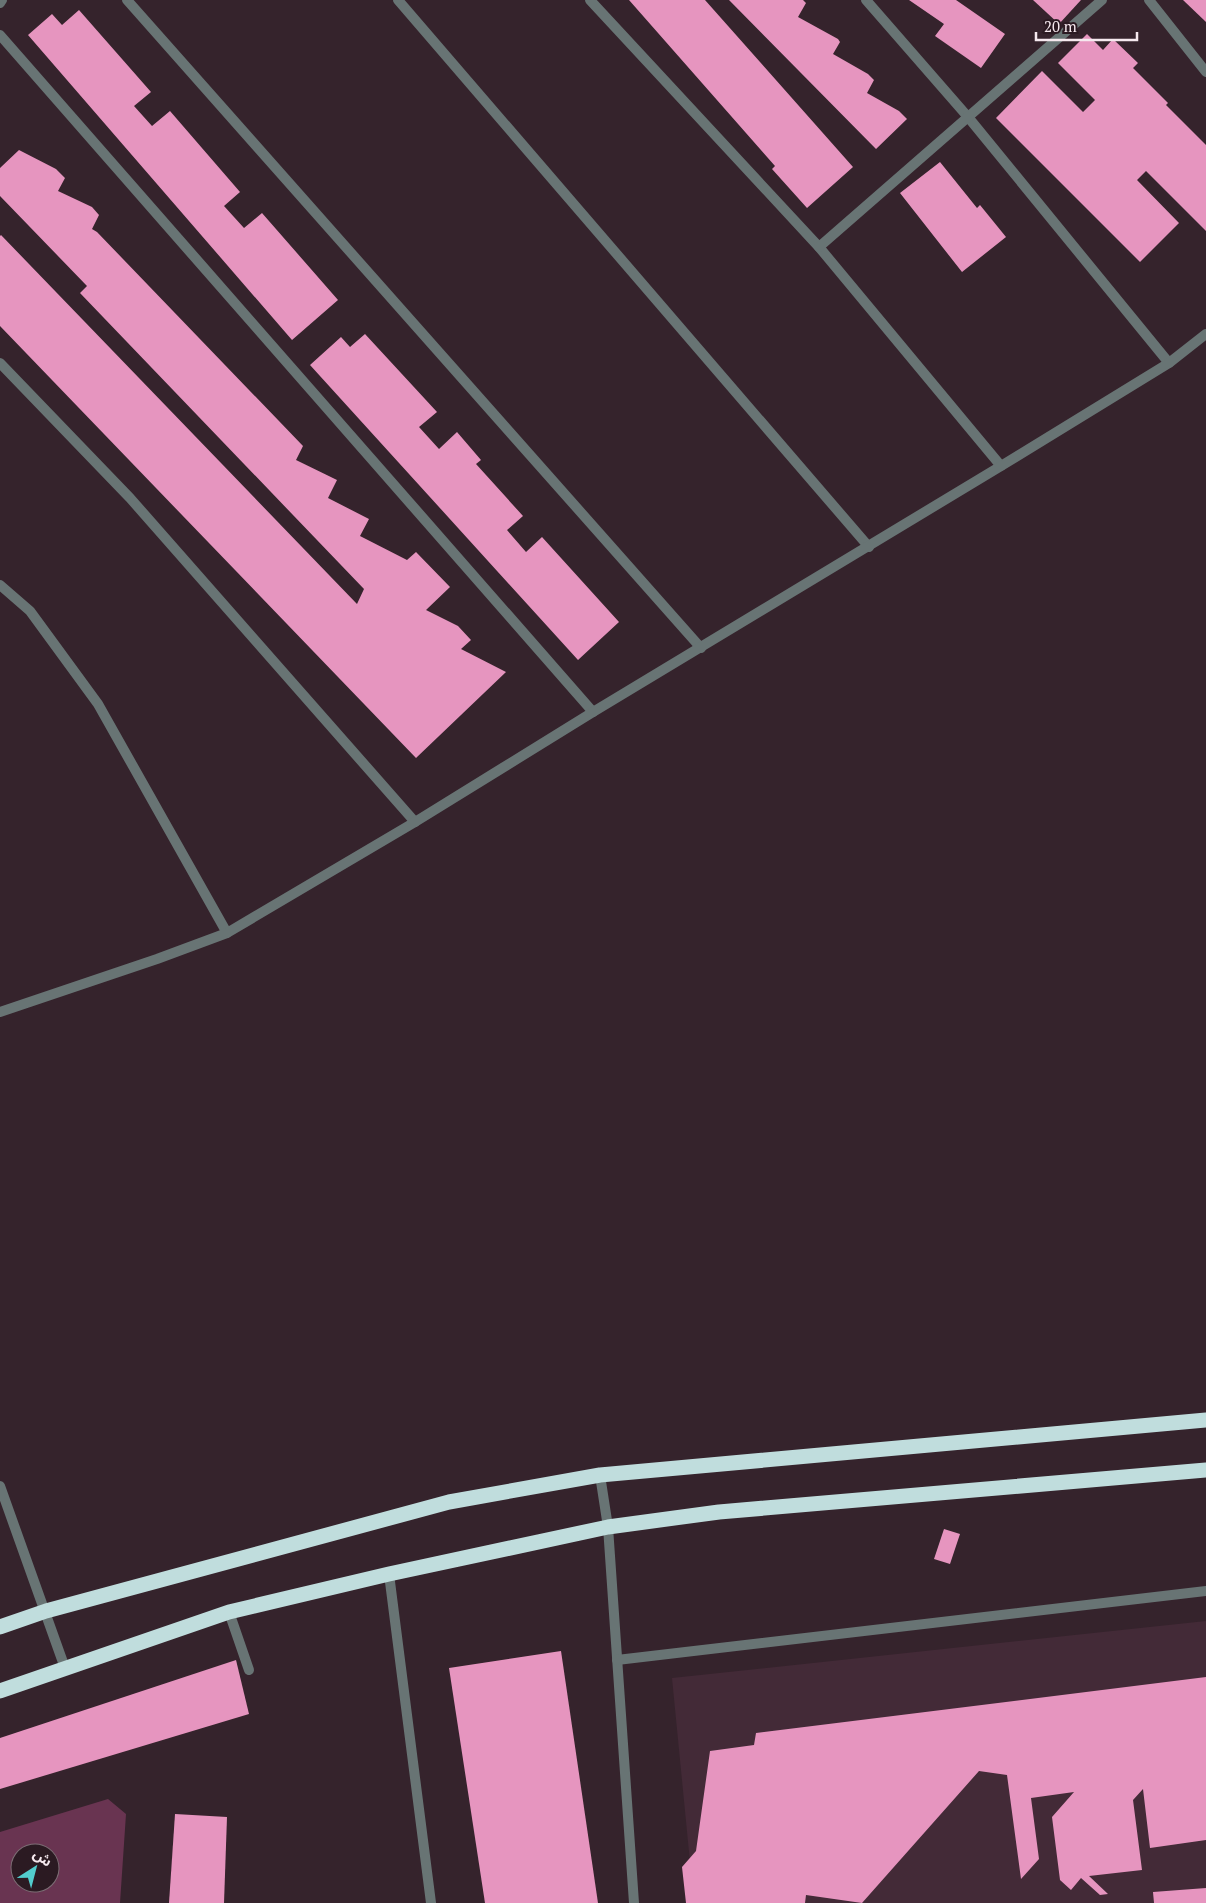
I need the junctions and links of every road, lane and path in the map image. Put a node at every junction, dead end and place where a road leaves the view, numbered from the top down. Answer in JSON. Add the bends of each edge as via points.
{"nodes":[{"id":1,"x":126,"y":0,"type":"edge"},
{"id":2,"x":398,"y":0,"type":"edge"},
{"id":3,"x":590,"y":0,"type":"edge"},
{"id":4,"x":866,"y":0,"type":"edge"},
{"id":5,"x":1102,"y":0,"type":"edge"},
{"id":6,"x":1149,"y":0,"type":"edge"},
{"id":7,"x":0,"y":35,"type":"edge"},
{"id":8,"x":1206,"y":72,"type":"edge"},
{"id":9,"x":968,"y":117,"type":"junction"},
{"id":10,"x":819,"y":247,"type":"junction"},
{"id":11,"x":1206,"y":334,"type":"edge"},
{"id":12,"x":0,"y":363,"type":"edge"},
{"id":13,"x":1169,"y":363,"type":"junction"},
{"id":14,"x":1001,"y":466,"type":"junction"},
{"id":15,"x":869,"y":547,"type":"junction"},
{"id":16,"x":0,"y":585,"type":"edge"},
{"id":17,"x":701,"y":648,"type":"junction"},
{"id":18,"x":593,"y":712,"type":"junction"},
{"id":19,"x":414,"y":822,"type":"junction"},
{"id":20,"x":227,"y":933,"type":"junction"},
{"id":21,"x":0,"y":1012,"type":"edge"},
{"id":22,"x":1206,"y":1420,"type":"edge"},
{"id":23,"x":1206,"y":1470,"type":"edge"},
{"id":24,"x":600,"y":1475,"type":"junction"},
{"id":25,"x":0,"y":1486,"type":"edge"},
{"id":26,"x":608,"y":1527,"type":"junction"},
{"id":27,"x":389,"y":1574,"type":"junction"},
{"id":28,"x":1206,"y":1591,"type":"edge"},
{"id":29,"x":46,"y":1611,"type":"junction"},
{"id":30,"x":228,"y":1612,"type":"junction"},
{"id":31,"x":0,"y":1627,"type":"edge"},
{"id":32,"x":617,"y":1660,"type":"junction"},
{"id":33,"x":65,"y":1668,"type":"junction"},
{"id":34,"x":249,"y":1670,"type":"dead end"},
{"id":35,"x":0,"y":1691,"type":"edge"},
{"id":36,"x":431,"y":1903,"type":"edge"},
{"id":37,"x":634,"y":1903,"type":"edge"}],
"edges":[{"from":1,"to":17,"type":"street"},
{"from":2,"to":15,"type":"street"},
{"from":3,"to":10,"type":"street"},
{"from":4,"to":9,"type":"street"},
{"from":5,"to":9,"type":"street"},
{"from":6,"to":8,"type":"street"},
{"from":7,"to":18,"type":"street"},
{"from":9,"to":10,"type":"street"},
{"from":9,"to":13,"type":"street"},
{"from":10,"to":14,"type":"street"},
{"from":11,"to":13,"type":"street"},
{"from":12,"to":19,"type":"street","via":[[130,498]]},
{"from":13,"to":14,"type":"street"},
{"from":14,"to":15,"type":"street"},
{"from":15,"to":17,"type":"street"},
{"from":16,"to":20,"type":"street","via":[[30,611],[98,704]]},
{"from":17,"to":18,"type":"street"},
{"from":18,"to":19,"type":"street"},
{"from":19,"to":20,"type":"street"},
{"from":20,"to":21,"type":"street"},
{"from":22,"to":24,"type":"highway"},
{"from":23,"to":26,"type":"highway","via":[[720,1512]]},
{"from":24,"to":26,"type":"street"},
{"from":24,"to":29,"type":"highway","via":[[449,1502]]},
{"from":25,"to":29,"type":"street"},
{"from":26,"to":27,"type":"highway"},
{"from":26,"to":32,"type":"street"},
{"from":27,"to":30,"type":"highway"},
{"from":27,"to":36,"type":"street"},
{"from":28,"to":32,"type":"street"},
{"from":29,"to":31,"type":"highway"},
{"from":29,"to":33,"type":"street"},
{"from":30,"to":33,"type":"highway"},
{"from":30,"to":34,"type":"street"},
{"from":32,"to":37,"type":"street"},
{"from":33,"to":35,"type":"highway"}]}
